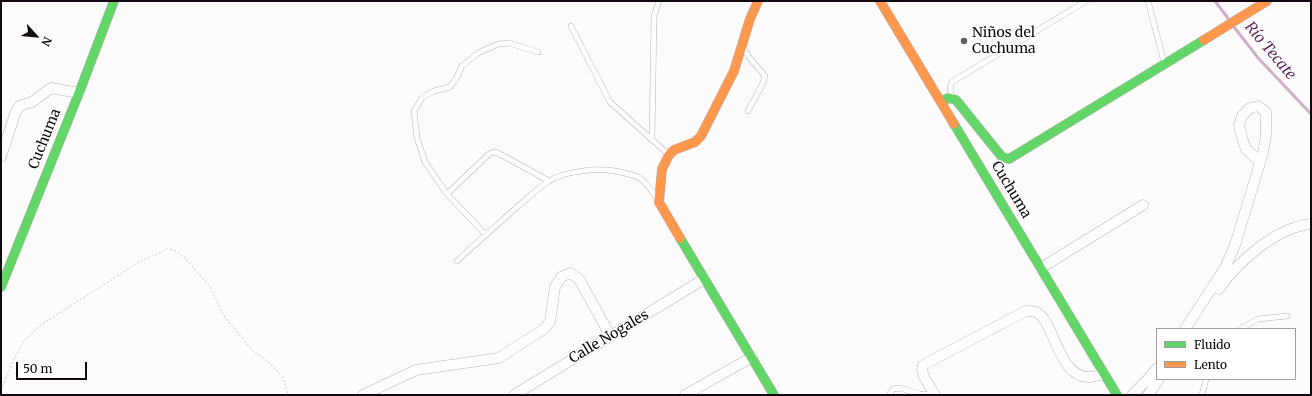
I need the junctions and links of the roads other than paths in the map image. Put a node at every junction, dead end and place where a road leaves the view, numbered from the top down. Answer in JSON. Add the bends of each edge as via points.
{"nodes":[{"id":1,"x":114,"y":1,"type":"edge"},
{"id":2,"x":659,"y":1,"type":"edge"},
{"id":3,"x":758,"y":1,"type":"edge"},
{"id":4,"x":880,"y":1,"type":"edge"},
{"id":5,"x":1086,"y":1,"type":"edge"},
{"id":6,"x":1148,"y":1,"type":"edge"},
{"id":7,"x":1267,"y":1,"type":"edge"},
{"id":8,"x":571,"y":26,"type":"dead end"},
{"id":9,"x":742,"y":46,"type":"junction"},
{"id":10,"x":538,"y":52,"type":"dead end"},
{"id":11,"x":1164,"y":63,"type":"junction"},
{"id":12,"x":79,"y":93,"type":"junction"},
{"id":13,"x":952,"y":98,"type":"junction"},
{"id":14,"x":941,"y":101,"type":"junction"},
{"id":15,"x":748,"y":111,"type":"dead end"},
{"id":16,"x":652,"y":140,"type":"junction"},
{"id":17,"x":669,"y":155,"type":"junction"},
{"id":18,"x":1,"y":157,"type":"edge"},
{"id":19,"x":1260,"y":162,"type":"junction"},
{"id":20,"x":549,"y":181,"type":"junction"},
{"id":21,"x":447,"y":194,"type":"junction"},
{"id":22,"x":659,"y":202,"type":"junction"},
{"id":23,"x":1143,"y":205,"type":"dead end"},
{"id":24,"x":1311,"y":224,"type":"edge"},
{"id":25,"x":486,"y":234,"type":"junction"},
{"id":26,"x":456,"y":261,"type":"dead end"},
{"id":27,"x":1041,"y":268,"type":"junction"},
{"id":28,"x":704,"y":279,"type":"junction"},
{"id":29,"x":1,"y":287,"type":"edge"},
{"id":30,"x":1287,"y":316,"type":"dead end"},
{"id":31,"x":1186,"y":328,"type":"edge"},
{"id":32,"x":1194,"y":328,"type":"edge"},
{"id":33,"x":1242,"y":328,"type":"edge"},
{"id":34,"x":611,"y":337,"type":"junction"},
{"id":35,"x":752,"y":357,"type":"junction"},
{"id":36,"x":1156,"y":369,"type":"edge"},
{"id":37,"x":1104,"y":374,"type":"junction"},
{"id":38,"x":1157,"y":380,"type":"edge"},
{"id":39,"x":1206,"y":380,"type":"edge"},
{"id":40,"x":363,"y":395,"type":"edge"},
{"id":41,"x":514,"y":395,"type":"edge"},
{"id":42,"x":685,"y":395,"type":"edge"},
{"id":43,"x":774,"y":395,"type":"edge"},
{"id":44,"x":889,"y":395,"type":"edge"},
{"id":45,"x":935,"y":395,"type":"edge"},
{"id":46,"x":1116,"y":395,"type":"edge"},
{"id":47,"x":1132,"y":395,"type":"edge"},
{"id":48,"x":1148,"y":395,"type":"edge"},
{"id":49,"x":1201,"y":395,"type":"edge"}],
"edges":[{"from":1,"to":12,"type":"street","name":"Cuchuma"},
{"from":2,"to":16,"type":"lane","via":[[654,16]]},
{"from":3,"to":9,"type":"street"},
{"from":4,"to":14,"type":"street","name":"Cuchuma"},
{"from":5,"to":13,"type":"lane","via":[[952,82]]},
{"from":6,"to":11,"type":"lane"},
{"from":7,"to":11,"type":"street"},
{"from":8,"to":16,"type":"lane","via":[[610,102]]},
{"from":9,"to":15,"type":"lane","via":[[765,76]]},
{"from":9,"to":17,"type":"street","via":[[734,71],[701,136],[695,142],[676,148]]},
{"from":10,"to":21,"type":"lane","via":[[510,44],[498,44],[478,52],[462,66],[450,87],[434,91],[422,98],[414,111],[417,138],[425,162]]},
{"from":11,"to":13,"type":"street","via":[[1009,159],[1002,157]]},
{"from":12,"to":18,"type":"street","via":[[51,88],[32,102],[19,106]]},
{"from":12,"to":29,"type":"street","name":"Cuchuma"},
{"from":13,"to":14,"type":"street"},
{"from":14,"to":27,"type":"street","name":"Cuchuma"},
{"from":16,"to":17,"type":"lane"},
{"from":17,"to":22,"type":"street","via":[[664,164]]},
{"from":19,"to":19,"type":"street","via":[[1267,120],[1266,112],[1258,106],[1250,108],[1242,116],[1239,125],[1246,149]]},
{"from":19,"to":31,"type":"street","via":[[1225,268]]},
{"from":20,"to":21,"type":"lane","via":[[494,152]]},
{"from":20,"to":22,"type":"lane","via":[[559,176],[591,170],[625,173],[643,180]]},
{"from":20,"to":25,"type":"lane"},
{"from":21,"to":25,"type":"lane"},
{"from":22,"to":28,"type":"street"},
{"from":23,"to":27,"type":"street"},
{"from":24,"to":32,"type":"street","via":[[1280,235],[1246,258],[1230,274]]},
{"from":25,"to":26,"type":"lane"},
{"from":27,"to":37,"type":"street","name":"Cuchuma"},
{"from":28,"to":34,"type":"street","name":"Calle Nogales"},
{"from":28,"to":35,"type":"street"},
{"from":30,"to":33,"type":"lane","via":[[1258,319]]},
{"from":34,"to":40,"type":"street","via":[[579,279],[570,273],[561,277],[555,287],[550,322],[544,329],[499,358],[416,370]]},
{"from":34,"to":41,"type":"street","name":"Calle Nogales"},
{"from":35,"to":42,"type":"street"},
{"from":35,"to":43,"type":"street"},
{"from":36,"to":47,"type":"street"},
{"from":37,"to":45,"type":"street","via":[[1088,378],[1077,375],[1064,361],[1044,320],[1036,312],[1026,311],[923,365],[924,377]]},
{"from":37,"to":46,"type":"street","name":"Cuchuma"},
{"from":38,"to":48,"type":"street"},
{"from":39,"to":49,"type":"lane"},
{"from":44,"to":45,"type":"lane","via":[[892,389],[900,388]]}]}
